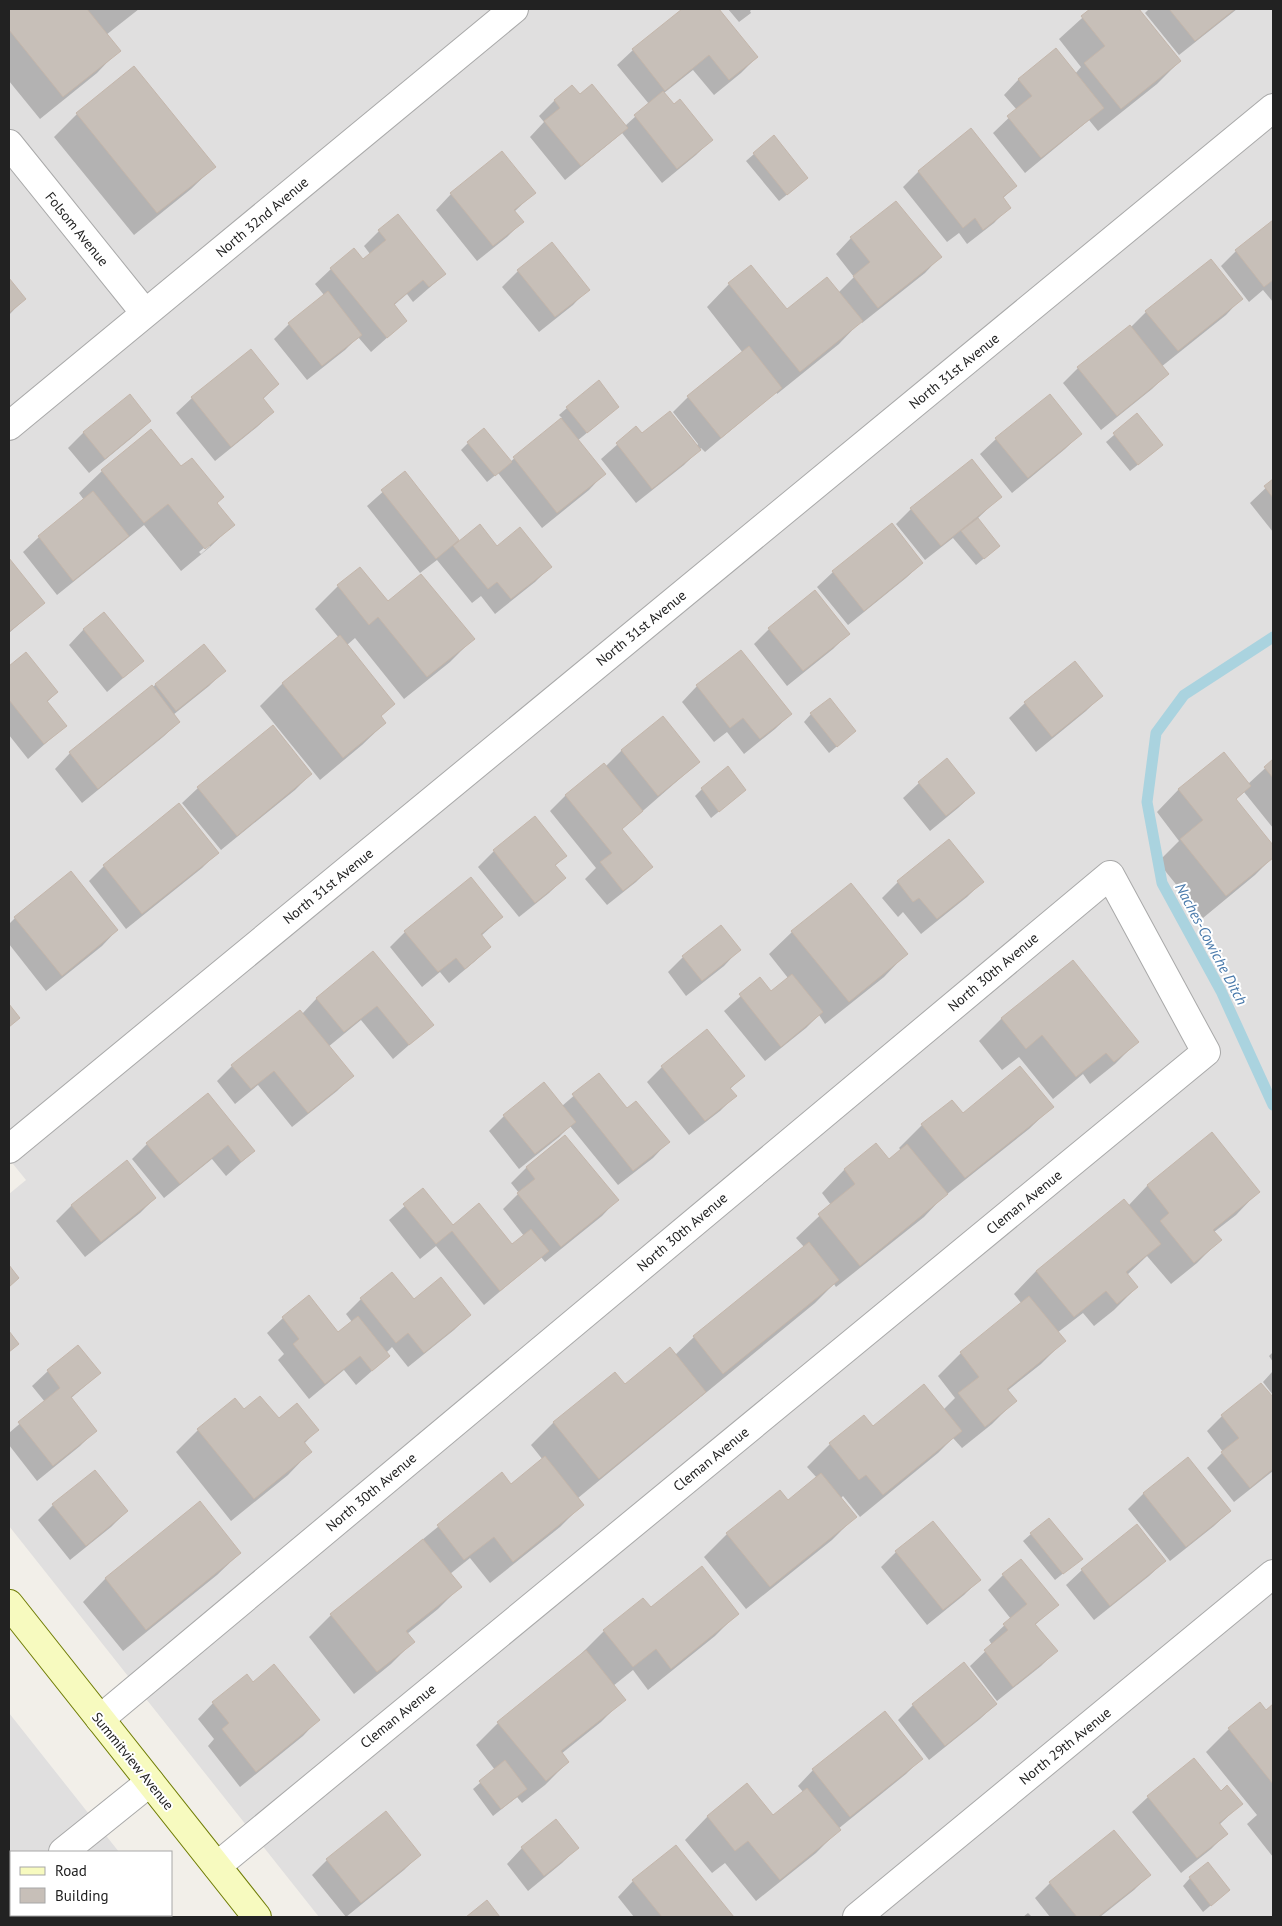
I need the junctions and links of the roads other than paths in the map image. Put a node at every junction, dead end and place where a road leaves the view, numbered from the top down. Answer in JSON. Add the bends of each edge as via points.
{"nodes":[{"id":1,"x":514,"y":9,"type":"edge"},
{"id":2,"x":1273,"y":108,"type":"edge"},
{"id":3,"x":9,"y":144,"type":"edge"},
{"id":4,"x":146,"y":313,"type":"junction"},
{"id":5,"x":9,"y":426,"type":"edge"},
{"id":6,"x":1206,"y":1052,"type":"joint"},
{"id":7,"x":9,"y":1149,"type":"edge"},
{"id":8,"x":1273,"y":1574,"type":"edge"},
{"id":9,"x":9,"y":1604,"type":"edge"},
{"id":10,"x":100,"y":1719,"type":"junction"},
{"id":11,"x":150,"y":1782,"type":"junction"},
{"id":12,"x":64,"y":1851,"type":"edge"},
{"id":13,"x":216,"y":1866,"type":"junction"},
{"id":14,"x":258,"y":1917,"type":"edge"},
{"id":15,"x":857,"y":1917,"type":"edge"}],
"edges":[{"from":1,"to":4,"type":"street","name":"North 32nd Avenue"},
{"from":2,"to":7,"type":"street","name":"North 31st Avenue"},
{"from":3,"to":4,"type":"street","name":"Folsom Avenue"},
{"from":4,"to":5,"type":"street","name":"North 32nd Avenue"},
{"from":6,"to":10,"type":"street","name":"North 30th Avenue","via":[[1110,875]]},
{"from":6,"to":13,"type":"street","name":"Cleman Avenue"},
{"from":8,"to":15,"type":"street","name":"North 29th Avenue"},
{"from":9,"to":10,"type":"main road","name":"Summitview Avenue"},
{"from":10,"to":11,"type":"main road","name":"Summitview Avenue"},
{"from":11,"to":12,"type":"street"},
{"from":11,"to":13,"type":"main road","name":"Summitview Avenue"},
{"from":13,"to":14,"type":"main road","name":"Summitview Avenue"}]}
